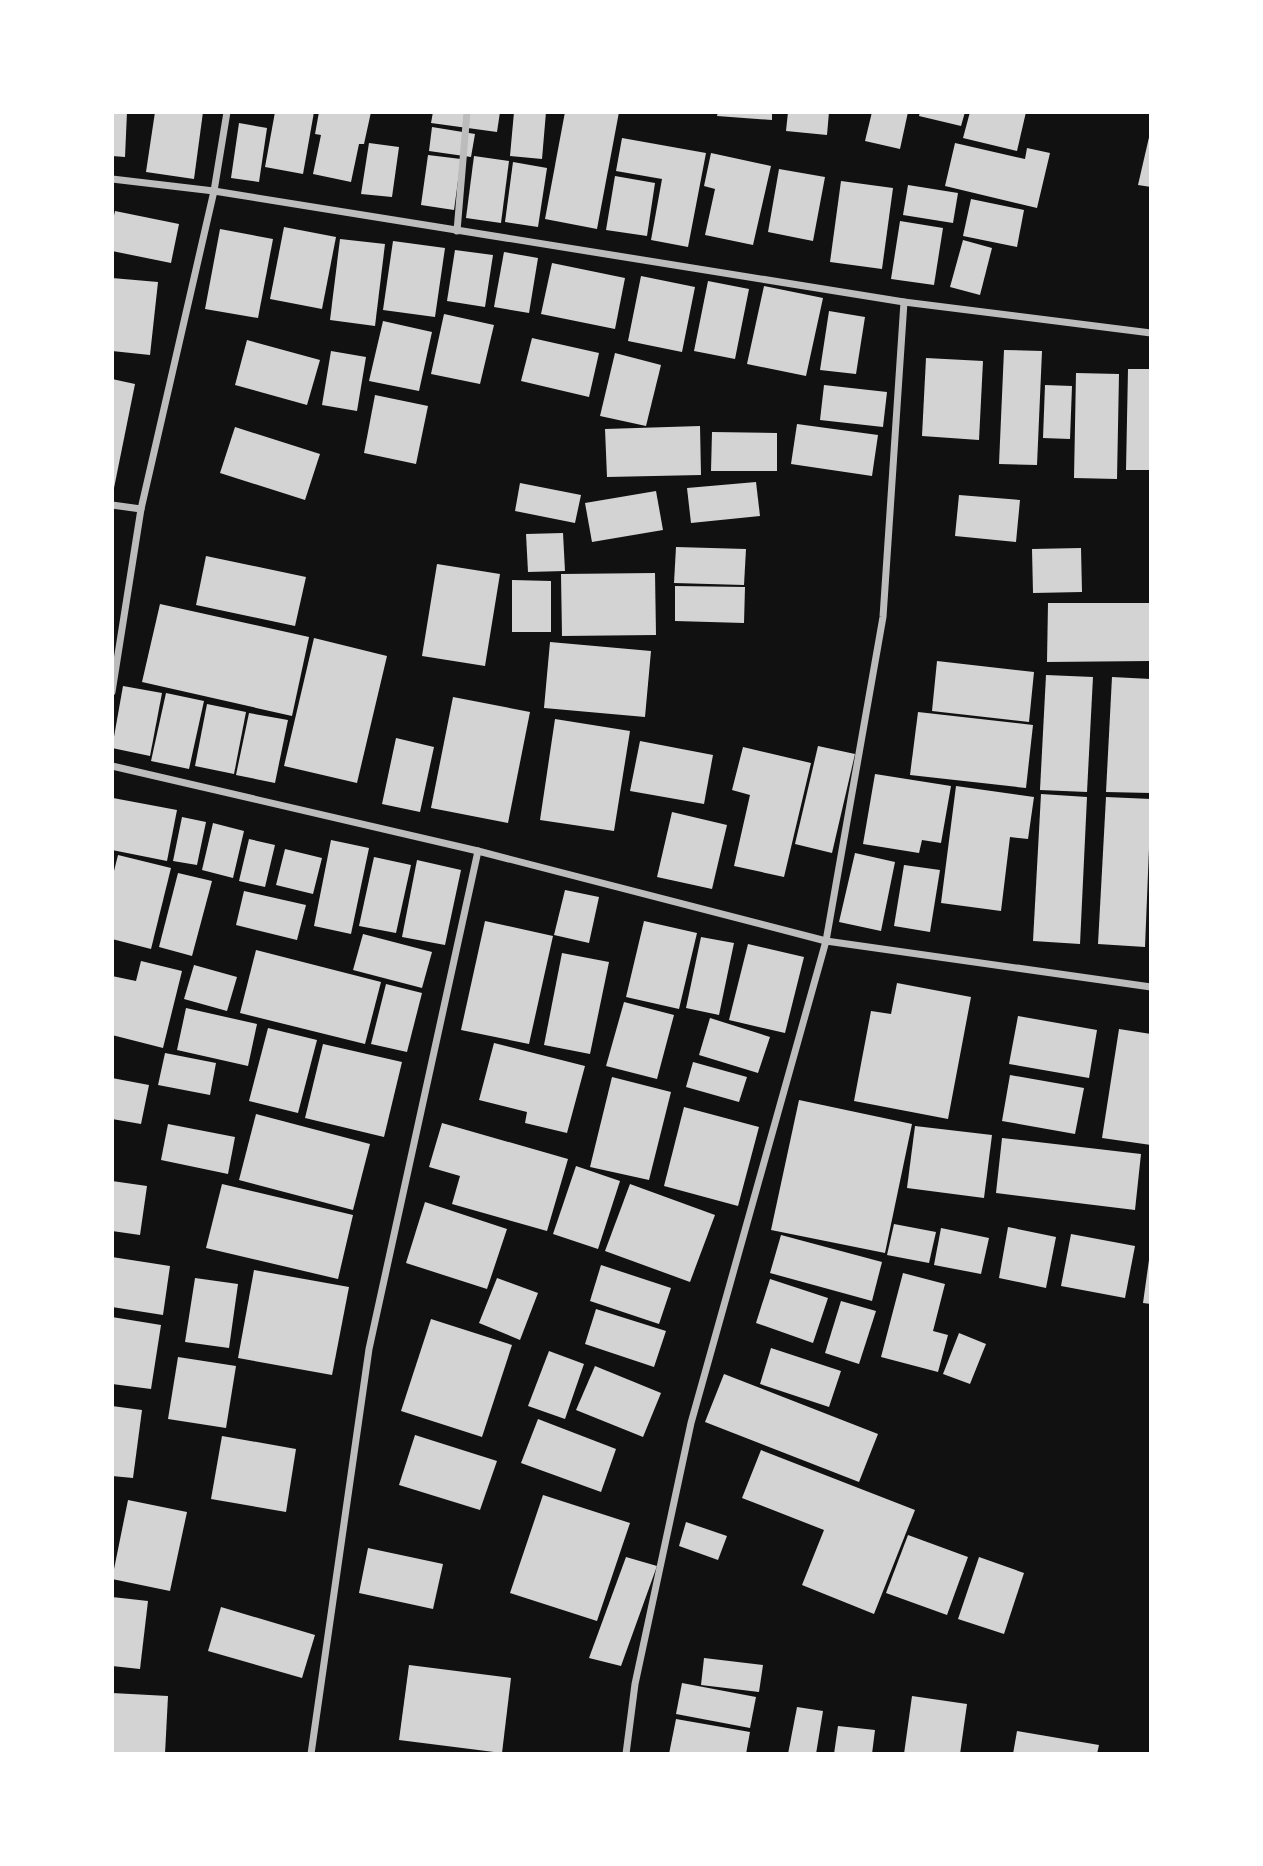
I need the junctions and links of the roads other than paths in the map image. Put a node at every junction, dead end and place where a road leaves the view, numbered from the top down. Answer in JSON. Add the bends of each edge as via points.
{"nodes":[{"id":1,"x":228,"y":112,"type":"edge"},
{"id":2,"x":467,"y":112,"type":"edge"},
{"id":3,"x":112,"y":179,"type":"edge"},
{"id":4,"x":214,"y":191,"type":"junction"},
{"id":5,"x":457,"y":231,"type":"junction"},
{"id":6,"x":904,"y":302,"type":"junction"},
{"id":7,"x":1151,"y":333,"type":"edge"},
{"id":8,"x":112,"y":505,"type":"edge"},
{"id":9,"x":141,"y":509,"type":"junction"},
{"id":10,"x":112,"y":692,"type":"edge"},
{"id":11,"x":112,"y":766,"type":"edge"},
{"id":12,"x":478,"y":851,"type":"junction"},
{"id":13,"x":826,"y":941,"type":"junction"},
{"id":14,"x":1151,"y":987,"type":"edge"},
{"id":15,"x":311,"y":1754,"type":"edge"},
{"id":16,"x":626,"y":1754,"type":"edge"}],
"edges":[{"from":1,"to":4,"type":"street"},
{"from":2,"to":5,"type":"street"},
{"from":3,"to":4,"type":"street"},
{"from":4,"to":5,"type":"street"},
{"from":4,"to":9,"type":"street"},
{"from":5,"to":6,"type":"street"},
{"from":6,"to":7,"type":"street"},
{"from":6,"to":13,"type":"street","via":[[883,617]]},
{"from":8,"to":9,"type":"street"},
{"from":9,"to":10,"type":"street"},
{"from":11,"to":12,"type":"street"},
{"from":12,"to":13,"type":"street"},
{"from":12,"to":15,"type":"street","via":[[369,1349]]},
{"from":13,"to":14,"type":"street"},
{"from":13,"to":16,"type":"street","via":[[691,1423],[635,1684]]}]}
